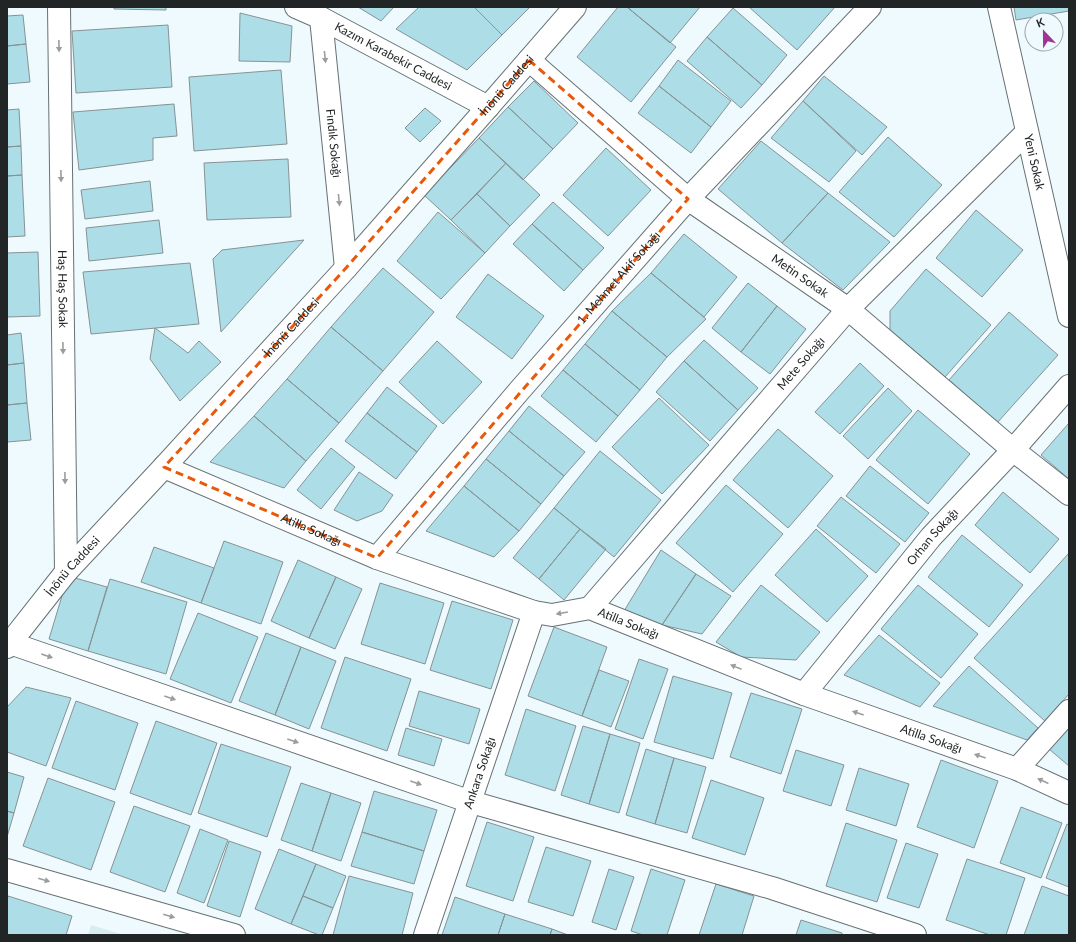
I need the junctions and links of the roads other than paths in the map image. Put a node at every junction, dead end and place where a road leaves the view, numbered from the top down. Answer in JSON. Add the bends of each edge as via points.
{"nodes":[{"id":1,"x":59,"y":7,"type":"edge"},
{"id":2,"x":296,"y":7,"type":"edge"},
{"id":3,"x":575,"y":7,"type":"edge"},
{"id":4,"x":870,"y":7,"type":"edge"},
{"id":5,"x":999,"y":7,"type":"edge"},
{"id":6,"x":321,"y":18,"type":"junction"},
{"id":7,"x":529,"y":60,"type":"junction"},
{"id":8,"x":488,"y":107,"type":"junction"},
{"id":9,"x":1027,"y":132,"type":"junction"},
{"id":10,"x":688,"y":199,"type":"junction"},
{"id":11,"x":346,"y":268,"type":"junction"},
{"id":12,"x":848,"y":308,"type":"junction"},
{"id":13,"x":1069,"y":316,"type":"edge"},
{"id":14,"x":1069,"y":386,"type":"edge"},
{"id":15,"x":1013,"y":450,"type":"junction"},
{"id":16,"x":164,"y":467,"type":"junction"},
{"id":17,"x":1069,"y":494,"type":"edge"},
{"id":18,"x":377,"y":558,"type":"junction"},
{"id":19,"x":66,"y":572,"type":"junction"},
{"id":20,"x":590,"y":608,"type":"junction"},
{"id":21,"x":534,"y":612,"type":"junction"},
{"id":22,"x":8,"y":644,"type":"edge"},
{"id":23,"x":804,"y":694,"type":"junction"},
{"id":24,"x":1069,"y":711,"type":"edge"},
{"id":25,"x":1017,"y":769,"type":"junction"},
{"id":26,"x":1069,"y":793,"type":"edge"},
{"id":27,"x":470,"y":802,"type":"junction"},
{"id":28,"x":7,"y":870,"type":"edge"},
{"id":29,"x":234,"y":935,"type":"edge"},
{"id":30,"x":424,"y":935,"type":"edge"},
{"id":31,"x":916,"y":935,"type":"edge"}],
"edges":[{"from":1,"to":19,"type":"street","name":"Haş Haş Sokak","one_way":true},
{"from":2,"to":6,"type":"street","name":"Kazım Karabekir Caddesi"},
{"from":3,"to":7,"type":"street","name":"İnönü Caddesi"},
{"from":4,"to":10,"type":"street","name":"1. Mehmet Akif Sokağı"},
{"from":5,"to":9,"type":"street","name":"Yeni Sokak"},
{"from":6,"to":8,"type":"street","name":"Kazım Karabekir Caddesi"},
{"from":6,"to":11,"type":"street","name":"Fındık Sokağı","one_way":true},
{"from":7,"to":8,"type":"street","name":"İnönü Caddesi"},
{"from":7,"to":10,"type":"street","name":"Metin Sokak"},
{"from":8,"to":11,"type":"street","name":"İnönü Caddesi"},
{"from":9,"to":12,"type":"street","name":"Mete Sokağı"},
{"from":9,"to":13,"type":"street","name":"Yeni Sokak"},
{"from":10,"to":12,"type":"street","name":"Metin Sokak"},
{"from":10,"to":18,"type":"street","name":"1. Mehmet Akif Sokağı","via":[[519,391]]},
{"from":11,"to":16,"type":"street","name":"İnönü Caddesi"},
{"from":12,"to":15,"type":"street","name":"Metin Sokak"},
{"from":12,"to":20,"type":"street","name":"Mete Sokağı"},
{"from":14,"to":15,"type":"street","name":"Orhan Sokağı"},
{"from":15,"to":17,"type":"street","name":"Metin Sokak"},
{"from":15,"to":23,"type":"street","name":"Orhan Sokağı","via":[[930,537]]},
{"from":16,"to":18,"type":"street","name":"Atilla Sokağı"},
{"from":16,"to":19,"type":"street","name":"İnönü Caddesi"},
{"from":18,"to":21,"type":"street","name":"Atilla Sokağı"},
{"from":19,"to":22,"type":"street","name":"İnönü Caddesi"},
{"from":20,"to":21,"type":"street","name":"Atilla Sokağı","one_way":true,"via":[[552,615]]},
{"from":23,"to":20,"type":"street","name":"Atilla Sokağı","one_way":true},
{"from":21,"to":27,"type":"street","name":"Ankara Sokağı"},
{"from":22,"to":27,"type":"street","one_way":true},
{"from":25,"to":23,"type":"street","name":"Atilla Sokağı","one_way":true},
{"from":24,"to":25,"type":"street"},
{"from":26,"to":25,"type":"street","name":"Atilla Sokağı","one_way":true},
{"from":27,"to":30,"type":"street","name":"Ankara Sokağı"},
{"from":27,"to":31,"type":"street","via":[[772,888]]},
{"from":28,"to":29,"type":"street","one_way":true}]}
